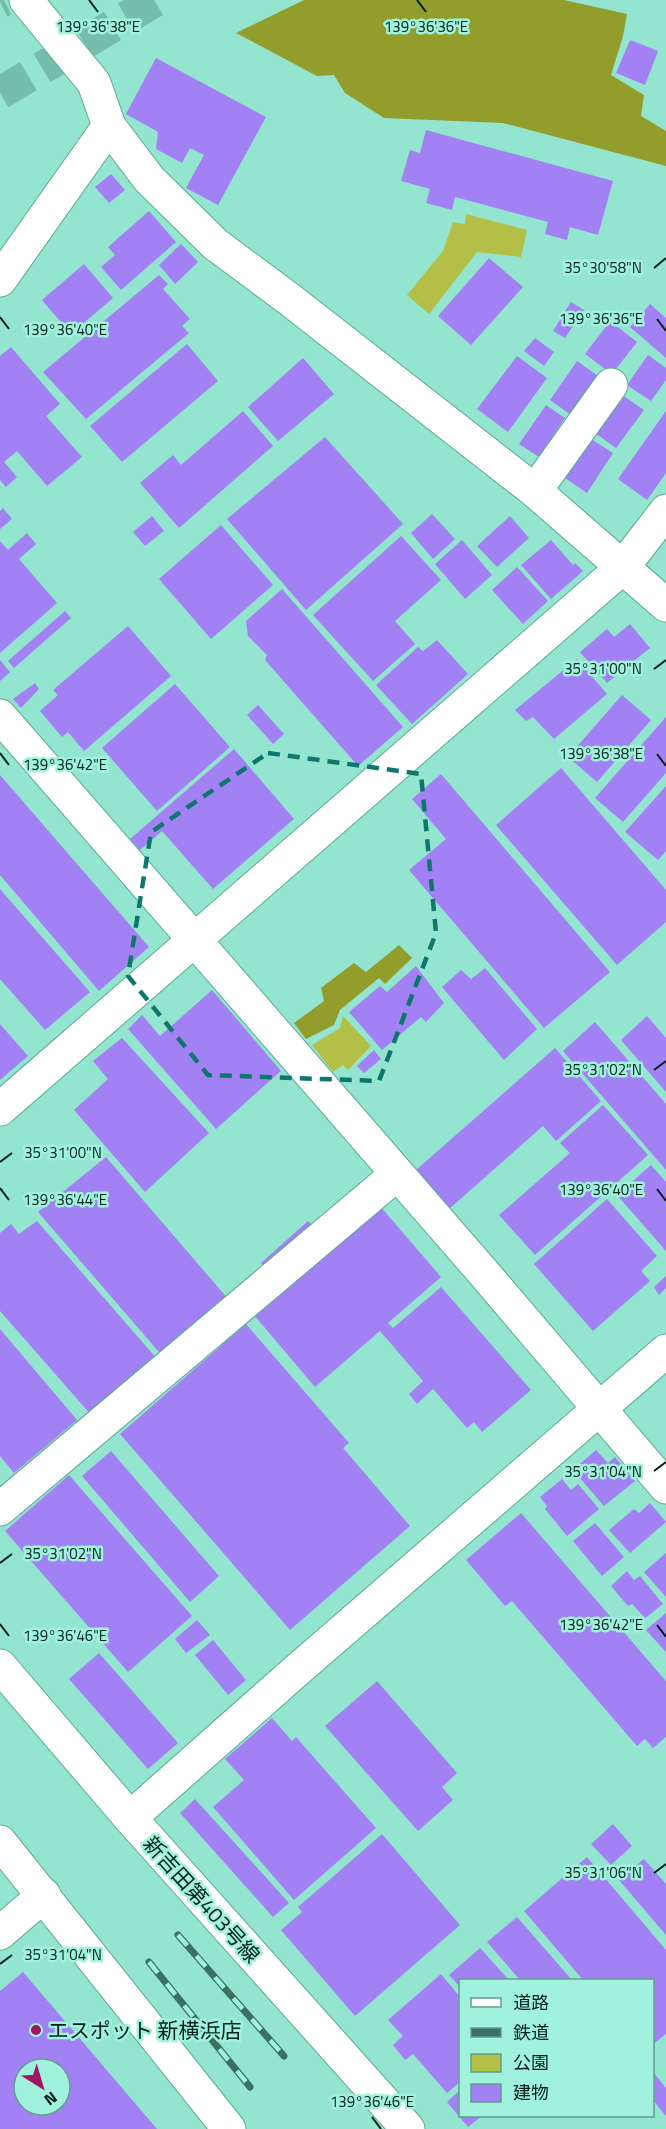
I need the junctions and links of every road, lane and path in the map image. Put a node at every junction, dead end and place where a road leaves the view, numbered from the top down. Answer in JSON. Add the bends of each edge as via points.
{"nodes":[{"id":1,"x":26,"y":0,"type":"edge"},
{"id":2,"x":109,"y":126,"type":"junction"},
{"id":3,"x":0,"y":280,"type":"edge"},
{"id":4,"x":611,"y":385,"type":"dead end"},
{"id":5,"x":535,"y":491,"type":"junction"},
{"id":6,"x":666,"y":511,"type":"edge"},
{"id":7,"x":622,"y":568,"type":"junction"},
{"id":8,"x":666,"y":605,"type":"edge"},
{"id":9,"x":0,"y":716,"type":"edge"},
{"id":10,"x":194,"y":941,"type":"junction"},
{"id":11,"x":0,"y":1110,"type":"edge"},
{"id":12,"x":397,"y":1174,"type":"junction"},
{"id":13,"x":666,"y":1351,"type":"edge"},
{"id":14,"x":597,"y":1409,"type":"junction"},
{"id":15,"x":666,"y":1487,"type":"edge"},
{"id":16,"x":0,"y":1509,"type":"edge"},
{"id":17,"x":0,"y":1666,"type":"edge"},
{"id":18,"x":129,"y":1818,"type":"junction"},
{"id":19,"x":0,"y":1842,"type":"edge"},
{"id":20,"x":44,"y":1895,"type":"junction"},
{"id":21,"x":0,"y":1933,"type":"edge"},
{"id":22,"x":229,"y":2129,"type":"edge"},
{"id":23,"x":408,"y":2129,"type":"edge"}],
"edges":[{"from":1,"to":2,"type":"street","via":[[94,83]]},
{"from":2,"to":3,"type":"street"},
{"from":2,"to":5,"type":"street","via":[[149,179],[215,244]]},
{"from":4,"to":5,"type":"street"},
{"from":5,"to":7,"type":"street"},
{"from":6,"to":7,"type":"street"},
{"from":7,"to":8,"type":"street"},
{"from":7,"to":10,"type":"street"},
{"from":9,"to":10,"type":"street"},
{"from":10,"to":11,"type":"street"},
{"from":10,"to":12,"type":"street"},
{"from":12,"to":14,"type":"street"},
{"from":12,"to":16,"type":"street"},
{"from":13,"to":14,"type":"street"},
{"from":14,"to":15,"type":"street"},
{"from":14,"to":18,"type":"street"},
{"from":17,"to":18,"type":"street","name":"新吉田第403号線"},
{"from":18,"to":23,"type":"street","name":"新吉田第403号線"},
{"from":19,"to":20,"type":"street"},
{"from":20,"to":21,"type":"street"},
{"from":20,"to":22,"type":"street"}]}
